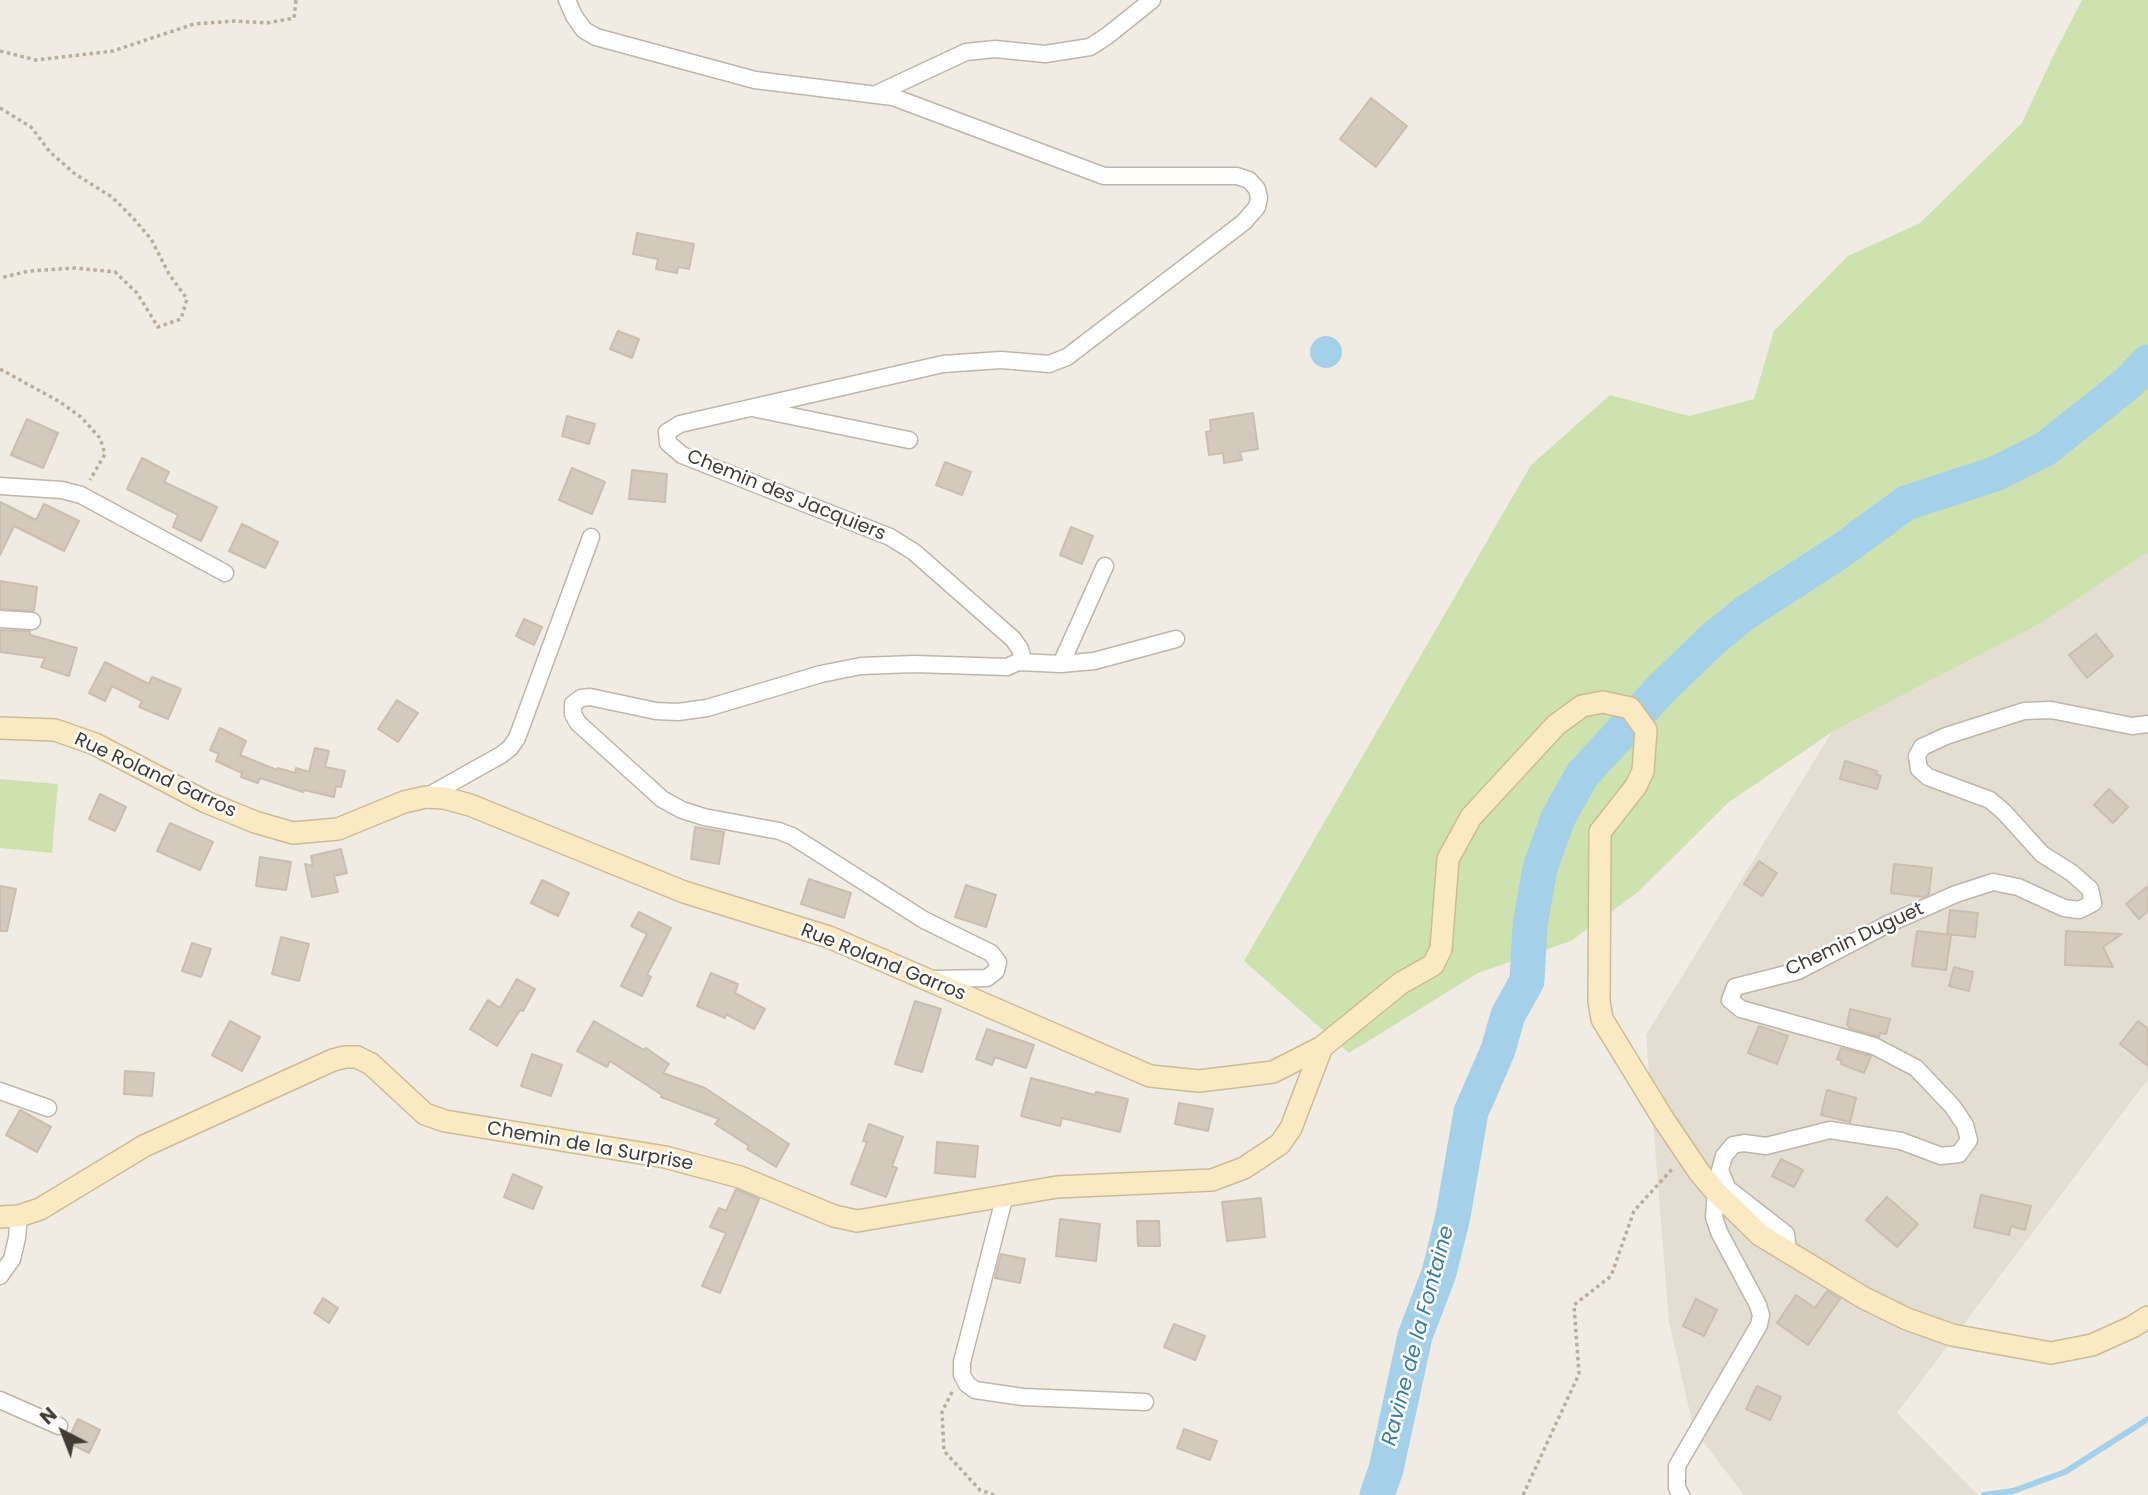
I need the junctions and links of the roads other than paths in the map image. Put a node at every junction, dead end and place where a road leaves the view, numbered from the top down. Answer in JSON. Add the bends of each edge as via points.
{"nodes":[{"id":1,"x":568,"y":0,"type":"edge"},
{"id":2,"x":1152,"y":0,"type":"edge"},
{"id":3,"x":876,"y":94,"type":"junction"},
{"id":4,"x":750,"y":408,"type":"junction"},
{"id":5,"x":909,"y":440,"type":"dead end"},
{"id":6,"x":0,"y":486,"type":"edge"},
{"id":7,"x":591,"y":537,"type":"dead end"},
{"id":8,"x":1105,"y":566,"type":"dead end"},
{"id":9,"x":225,"y":573,"type":"dead end"},
{"id":10,"x":0,"y":619,"type":"edge"},
{"id":11,"x":32,"y":621,"type":"dead end"},
{"id":12,"x":1176,"y":639,"type":"dead end"},
{"id":13,"x":1018,"y":662,"type":"junction"},
{"id":14,"x":1060,"y":664,"type":"junction"},
{"id":15,"x":2148,"y":724,"type":"edge"},
{"id":16,"x":0,"y":728,"type":"edge"},
{"id":17,"x":426,"y":797,"type":"junction"},
{"id":18,"x":925,"y":979,"type":"junction"},
{"id":19,"x":1322,"y":1047,"type":"junction"},
{"id":20,"x":0,"y":1091,"type":"edge"},
{"id":21,"x":48,"y":1108,"type":"dead end"},
{"id":22,"x":1716,"y":1192,"type":"junction"},
{"id":23,"x":1005,"y":1195,"type":"junction"},
{"id":24,"x":9,"y":1216,"type":"edge"},
{"id":25,"x":1788,"y":1252,"type":"junction"},
{"id":26,"x":0,"y":1276,"type":"edge"},
{"id":27,"x":2148,"y":1317,"type":"edge"},
{"id":28,"x":1145,"y":1402,"type":"dead end"},
{"id":29,"x":2,"y":1404,"type":"edge"},
{"id":30,"x":59,"y":1426,"type":"dead end"},
{"id":31,"x":1681,"y":1495,"type":"edge"}],
"edges":[{"from":1,"to":3,"type":"street","via":[[584,30],[596,37],[755,80]]},
{"from":2,"to":3,"type":"street","via":[[1090,47],[1045,54],[995,49],[966,52]]},
{"from":3,"to":4,"type":"street","name":"Chemin des Jacquiers","via":[[911,102],[1104,176],[1237,176],[1258,188],[1257,207],[1244,222],[1067,357],[1049,364],[1001,360],[943,364]]},
{"from":4,"to":5,"type":"street"},
{"from":4,"to":13,"type":"street","name":"Chemin des Jacquiers","via":[[674,426],[667,432],[668,443],[682,455],[870,528],[914,552],[1013,639],[1022,656]]},
{"from":6,"to":9,"type":"street","via":[[81,495]]},
{"from":7,"to":17,"type":"street","via":[[517,738],[501,755]]},
{"from":8,"to":14,"type":"street"},
{"from":10,"to":11,"type":"street"},
{"from":12,"to":14,"type":"street","via":[[1094,661]]},
{"from":13,"to":14,"type":"street"},
{"from":13,"to":18,"type":"street","via":[[1007,667],[861,666],[678,712],[590,697],[573,704],[578,723],[662,800],[704,817],[792,836],[924,920],[991,953],[998,962],[987,978]]},
{"from":15,"to":25,"type":"street","name":"Chemin Duguet","via":[[2133,726],[2051,710],[2024,711],[1946,736],[1922,747],[1917,756],[1919,769],[1928,777],[1990,800],[2042,854],[2090,889],[2093,903],[2079,910],[2064,908],[2018,887],[1993,882],[1888,924],[1798,971],[1735,986],[1730,1000],[1741,1009],[1874,1046],[1916,1068],[1953,1107],[1969,1140],[1959,1154],[1941,1156],[1901,1141],[1830,1130],[1766,1146],[1733,1145],[1720,1170],[1727,1188],[1786,1234]]},
{"from":16,"to":17,"type":"main road","name":"Rue Roland Garros","via":[[55,730],[94,744],[206,802],[293,833],[338,829]]},
{"from":17,"to":18,"type":"main road","name":"Rue Roland Garros","via":[[470,805],[684,892],[829,937]]},
{"from":18,"to":19,"type":"main road","name":"Rue Roland Garros","via":[[1150,1076],[1199,1081],[1273,1072]]},
{"from":19,"to":22,"type":"main road","name":"Rue Roland Garros","via":[[1401,983],[1433,965],[1441,949],[1448,859],[1471,817],[1556,725],[1582,706],[1603,702],[1630,708],[1646,730],[1643,771],[1600,832],[1599,1002],[1602,1018],[1686,1153]]},
{"from":19,"to":23,"type":"main road","name":"Chemin de la Surprise","via":[[1292,1128],[1280,1144],[1244,1168],[1212,1180],[1057,1187]]},
{"from":20,"to":21,"type":"street"},
{"from":22,"to":25,"type":"main road","via":[[1760,1235]]},
{"from":22,"to":31,"type":"street","via":[[1716,1224],[1761,1315],[1677,1466]]},
{"from":23,"to":24,"type":"main road","name":"Chemin de la Surprise","via":[[857,1221],[740,1177],[665,1157],[445,1121],[425,1114],[382,1072],[357,1057],[333,1060],[145,1146],[40,1209]]},
{"from":23,"to":28,"type":"street","via":[[962,1363],[967,1384],[975,1390],[1023,1397]]},
{"from":24,"to":26,"type":"street","via":[[17,1238],[12,1259]]},
{"from":25,"to":27,"type":"main road","via":[[1907,1319],[1990,1342],[2051,1353],[2092,1345]]},
{"from":29,"to":30,"type":"street"}]}
